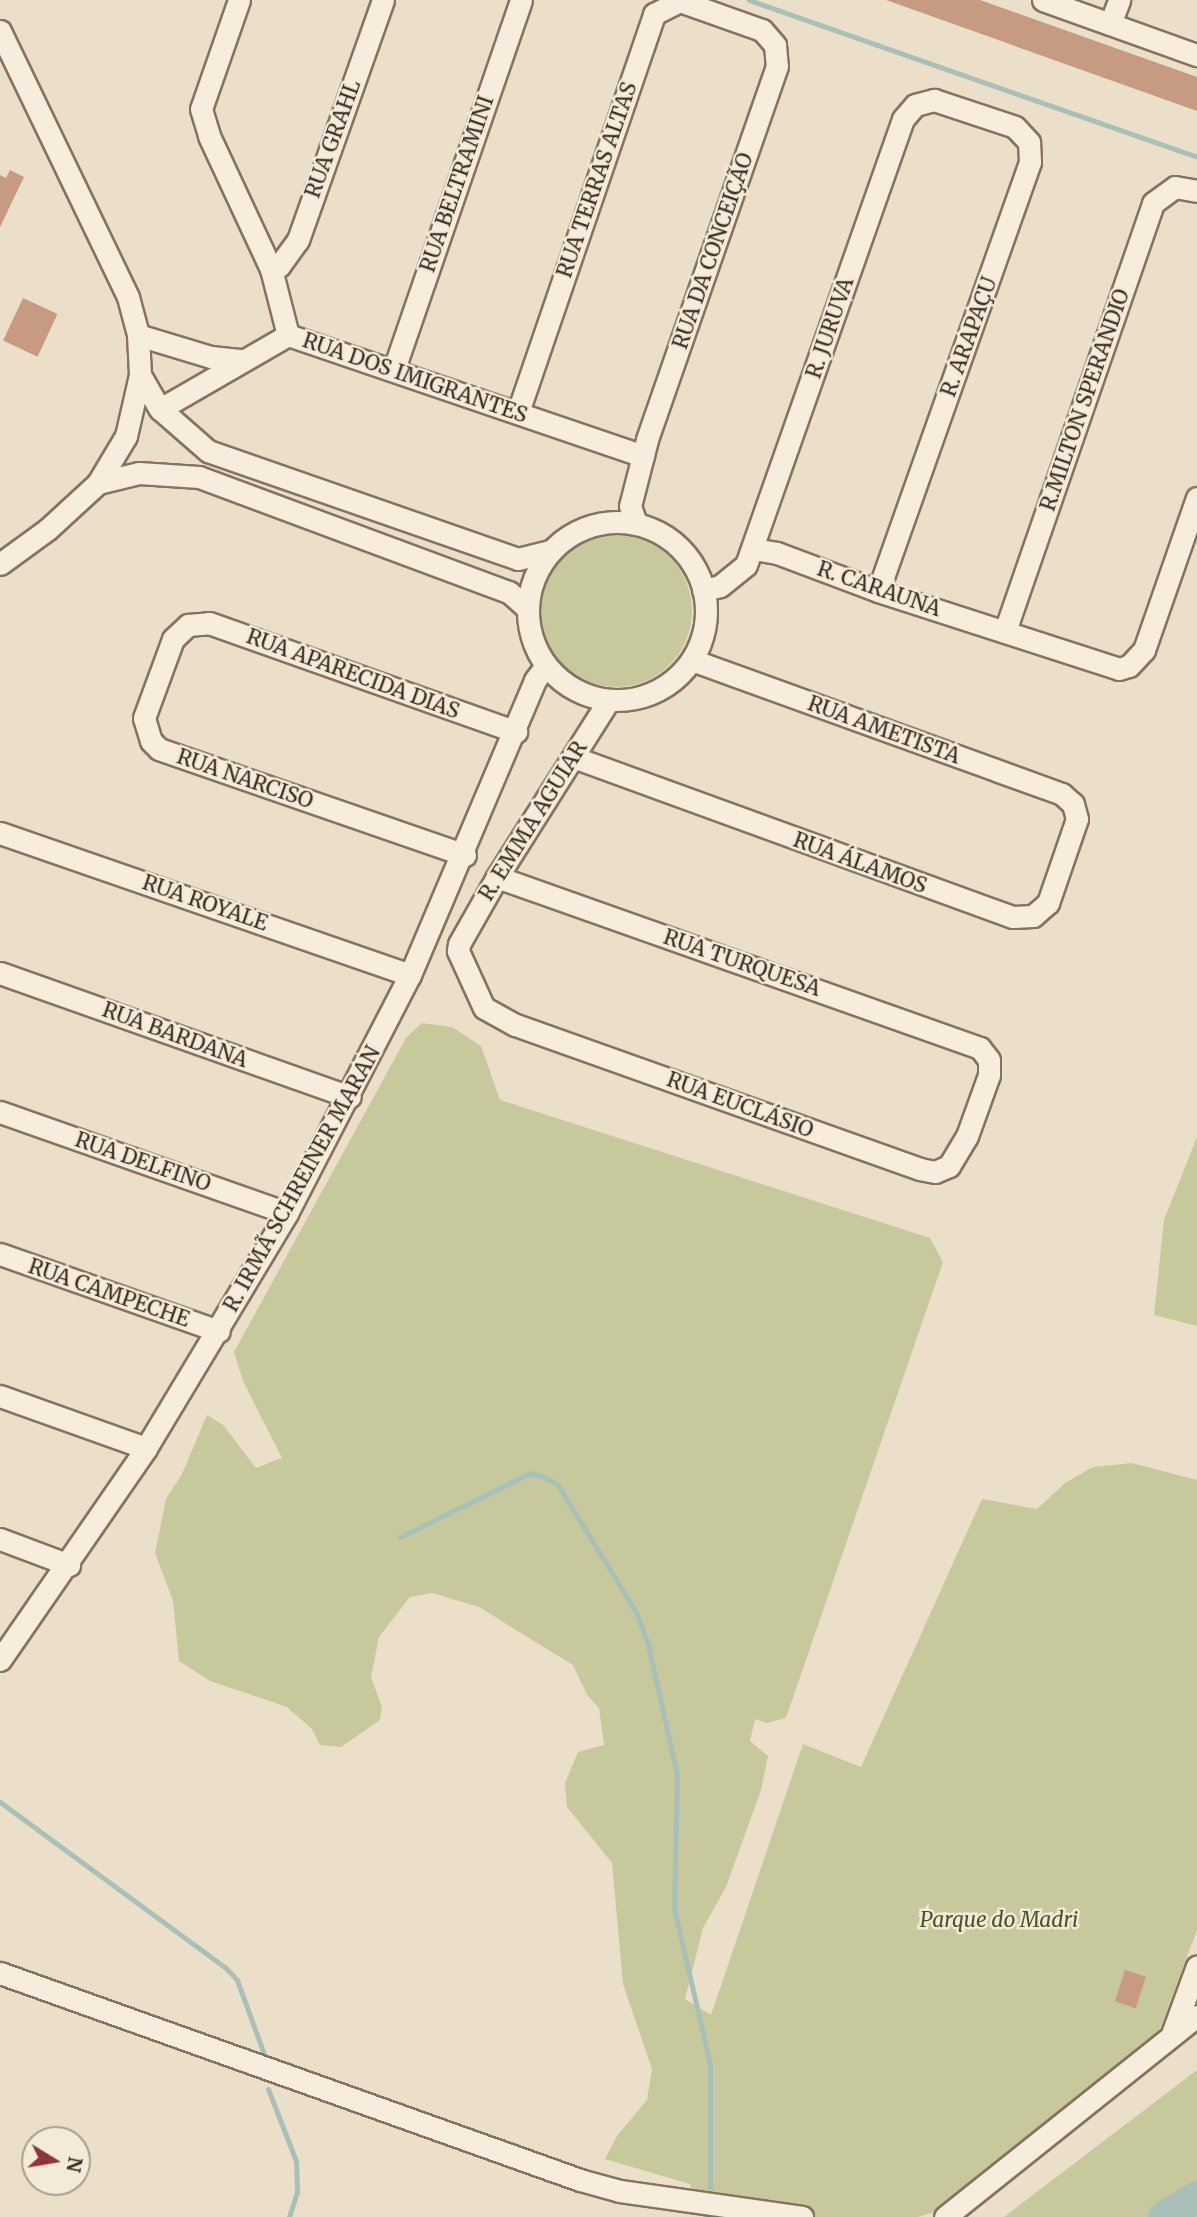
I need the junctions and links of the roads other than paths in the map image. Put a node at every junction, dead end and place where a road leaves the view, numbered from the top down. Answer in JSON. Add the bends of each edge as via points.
{"nodes":[{"id":1,"x":239,"y":0,"type":"edge"},
{"id":2,"x":383,"y":0,"type":"edge"},
{"id":3,"x":522,"y":0,"type":"edge"},
{"id":4,"x":1043,"y":0,"type":"edge"},
{"id":5,"x":1119,"y":0,"type":"edge"},
{"id":6,"x":717,"y":13,"type":"joint"},
{"id":7,"x":1110,"y":24,"type":"junction"},
{"id":8,"x":0,"y":31,"type":"edge"},
{"id":9,"x":1197,"y":55,"type":"edge"},
{"id":10,"x":974,"y":113,"type":"joint"},
{"id":11,"x":1191,"y":189,"type":"edge"},
{"id":12,"x":271,"y":269,"type":"junction"},
{"id":13,"x":138,"y":335,"type":"junction"},
{"id":14,"x":288,"y":335,"type":"junction"},
{"id":15,"x":242,"y":360,"type":"junction"},
{"id":16,"x":394,"y":369,"type":"junction"},
{"id":17,"x":140,"y":375,"type":"junction"},
{"id":18,"x":160,"y":409,"type":"junction"},
{"id":19,"x":518,"y":412,"type":"junction"},
{"id":20,"x":643,"y":456,"type":"junction"},
{"id":21,"x":98,"y":483,"type":"junction"},
{"id":22,"x":1197,"y":498,"type":"edge"},
{"id":23,"x":636,"y":523,"type":"junction"},
{"id":24,"x":753,"y":550,"type":"junction"},
{"id":25,"x":550,"y":551,"type":"junction"},
{"id":26,"x":0,"y":564,"type":"edge"},
{"id":27,"x":704,"y":590,"type":"junction"},
{"id":28,"x":878,"y":592,"type":"junction"},
{"id":29,"x":527,"y":608,"type":"junction"},
{"id":30,"x":188,"y":625,"type":"joint"},
{"id":31,"x":1005,"y":631,"type":"junction"},
{"id":32,"x":691,"y":660,"type":"junction"},
{"id":33,"x":546,"y":666,"type":"junction"},
{"id":34,"x":609,"y":700,"type":"junction"},
{"id":35,"x":516,"y":732,"type":"junction"},
{"id":36,"x":573,"y":758,"type":"junction"},
{"id":37,"x":1073,"y":804,"type":"joint"},
{"id":38,"x":0,"y":833,"type":"edge"},
{"id":39,"x":465,"y":855,"type":"junction"},
{"id":40,"x":497,"y":877,"type":"junction"},
{"id":41,"x":459,"y":944,"type":"joint"},
{"id":42,"x":0,"y":973,"type":"edge"},
{"id":43,"x":410,"y":975,"type":"junction"},
{"id":44,"x":986,"y":1053,"type":"joint"},
{"id":45,"x":350,"y":1097,"type":"junction"},
{"id":46,"x":0,"y":1111,"type":"edge"},
{"id":47,"x":287,"y":1213,"type":"junction"},
{"id":48,"x":0,"y":1254,"type":"edge"},
{"id":49,"x":219,"y":1331,"type":"junction"},
{"id":50,"x":0,"y":1396,"type":"edge"},
{"id":51,"x":146,"y":1448,"type":"junction"},
{"id":52,"x":0,"y":1539,"type":"edge"},
{"id":53,"x":69,"y":1565,"type":"junction"},
{"id":54,"x":0,"y":1660,"type":"edge"},
{"id":55,"x":1197,"y":1966,"type":"edge"},
{"id":56,"x":0,"y":1973,"type":"edge"},
{"id":57,"x":1197,"y":2016,"type":"edge"},
{"id":58,"x":1172,"y":2034,"type":"junction"},
{"id":59,"x":802,"y":2217,"type":"edge"},
{"id":60,"x":945,"y":2217,"type":"edge"}],
"edges":[{"from":1,"to":12,"type":"street","name":"RUA DOS IMIGRANTES","via":[[201,109]]},
{"from":2,"to":12,"type":"street","name":"RUA GRAHL","via":[[298,240],[285,260]]},
{"from":3,"to":16,"type":"street","name":"RUA BELTRAMINI"},
{"from":4,"to":7,"type":"street"},
{"from":5,"to":7,"type":"street"},
{"from":6,"to":19,"type":"street","name":"RUA TERRAS ALTAS","via":[[680,1],[654,14]]},
{"from":6,"to":20,"type":"street","name":"RUA DA CONCEIÇÃO","via":[[762,30],[775,45],[777,66]]},
{"from":7,"to":9,"type":"street"},
{"from":8,"to":13,"type":"street","via":[[118,273]]},
{"from":10,"to":24,"type":"street","name":"R. JURUVA","via":[[934,100],[915,105],[903,119]]},
{"from":10,"to":28,"type":"street","name":"R. ARAPAÇU","via":[[1023,133],[1031,163]]},
{"from":11,"to":31,"type":"street","name":"R.MILTON SPERANDIO","via":[[1166,190],[1153,204]]},
{"from":12,"to":14,"type":"street","name":"RUA DOS IMIGRANTES"},
{"from":13,"to":15,"type":"street","via":[[211,357]]},
{"from":13,"to":17,"type":"street"},
{"from":14,"to":15,"type":"street"},
{"from":14,"to":16,"type":"street","name":"RUA DOS IMIGRANTES"},
{"from":15,"to":18,"type":"street"},
{"from":16,"to":19,"type":"street","name":"RUA DOS IMIGRANTES"},
{"from":17,"to":18,"type":"street"},
{"from":17,"to":21,"type":"street","via":[[126,436]]},
{"from":18,"to":25,"type":"street","via":[[208,451],[518,559]]},
{"from":19,"to":20,"type":"street","name":"RUA DOS IMIGRANTES"},
{"from":20,"to":23,"type":"street","name":"RUA DA CONCEIÇÃO","via":[[629,506]]},
{"from":21,"to":26,"type":"street","via":[[48,529]]},
{"from":21,"to":29,"type":"street","via":[[139,473],[200,477],[509,592]]},
{"from":22,"to":31,"type":"street","name":"R. CARAUNA","via":[[1144,650],[1129,666],[1108,668]]},
{"from":23,"to":25,"type":"street","via":[[589,526]]},
{"from":23,"to":27,"type":"street","via":[[679,547]]},
{"from":24,"to":27,"type":"street","name":"R. JURUVA","via":[[735,578]]},
{"from":24,"to":28,"type":"street","name":"R. CARAUNA","via":[[777,553]]},
{"from":25,"to":29,"type":"street","via":[[534,578]]},
{"from":27,"to":32,"type":"street","via":[[704,626]]},
{"from":28,"to":31,"type":"street","name":"R. CARAUNA"},
{"from":29,"to":33,"type":"street","via":[[532,639]]},
{"from":30,"to":35,"type":"street","name":"RUA APARECIDA DIAS","via":[[209,623]]},
{"from":30,"to":39,"type":"street","name":"RUA NARCISO","via":[[173,639],[144,718],[145,730],[159,749]]},
{"from":32,"to":34,"type":"street","via":[[657,691]]},
{"from":32,"to":37,"type":"street","name":"RUA AMETISTA","via":[[1062,794]]},
{"from":33,"to":34,"type":"street","via":[[569,687]]},
{"from":33,"to":35,"type":"street","name":"R. IRMÃ SCHREINER MARAN","via":[[535,680]]},
{"from":34,"to":36,"type":"street","name":"R. EMMA AGUIAR"},
{"from":35,"to":39,"type":"street","name":"R. IRMÃ SCHREINER MARAN"},
{"from":36,"to":37,"type":"street","name":"RUA ÁLAMOS","via":[[1013,917],[1033,916],[1048,902],[1077,819]]},
{"from":36,"to":40,"type":"street","name":"R. EMMA AGUIAR"},
{"from":38,"to":43,"type":"street","name":"RUA ROYALE"},
{"from":39,"to":43,"type":"street","name":"R. IRMÃ SCHREINER MARAN"},
{"from":40,"to":41,"type":"street","name":"R. EMMA AGUIAR"},
{"from":40,"to":44,"type":"street","name":"RUA TURQUESA"},
{"from":41,"to":44,"type":"street","name":"RUA EUCLÁSIO","via":[[484,1008],[500,1018],[920,1169],[935,1172],[949,1166],[967,1136],[989,1075]]},
{"from":42,"to":45,"type":"street","name":"RUA BARDANA"},
{"from":43,"to":45,"type":"street","name":"R. IRMÃ SCHREINER MARAN"},
{"from":45,"to":47,"type":"street","name":"R. IRMÃ SCHREINER MARAN"},
{"from":46,"to":47,"type":"street","name":"RUA DELFINO"},
{"from":47,"to":49,"type":"street","name":"R. IRMÃ SCHREINER MARAN"},
{"from":48,"to":49,"type":"street","name":"RUA CAMPECHE"},
{"from":49,"to":51,"type":"street","name":"R. IRMÃ SCHREINER MARAN"},
{"from":50,"to":51,"type":"street"},
{"from":51,"to":53,"type":"street","name":"R. IRMÃ SCHREINER MARAN"},
{"from":52,"to":53,"type":"street"},
{"from":53,"to":54,"type":"street","name":"R. IRMÃ SCHREINER MARAN"},
{"from":55,"to":58,"type":"street"},
{"from":56,"to":59,"type":"street","via":[[580,2180],[620,2191]]},
{"from":57,"to":58,"type":"street"},
{"from":58,"to":60,"type":"street"}]}
